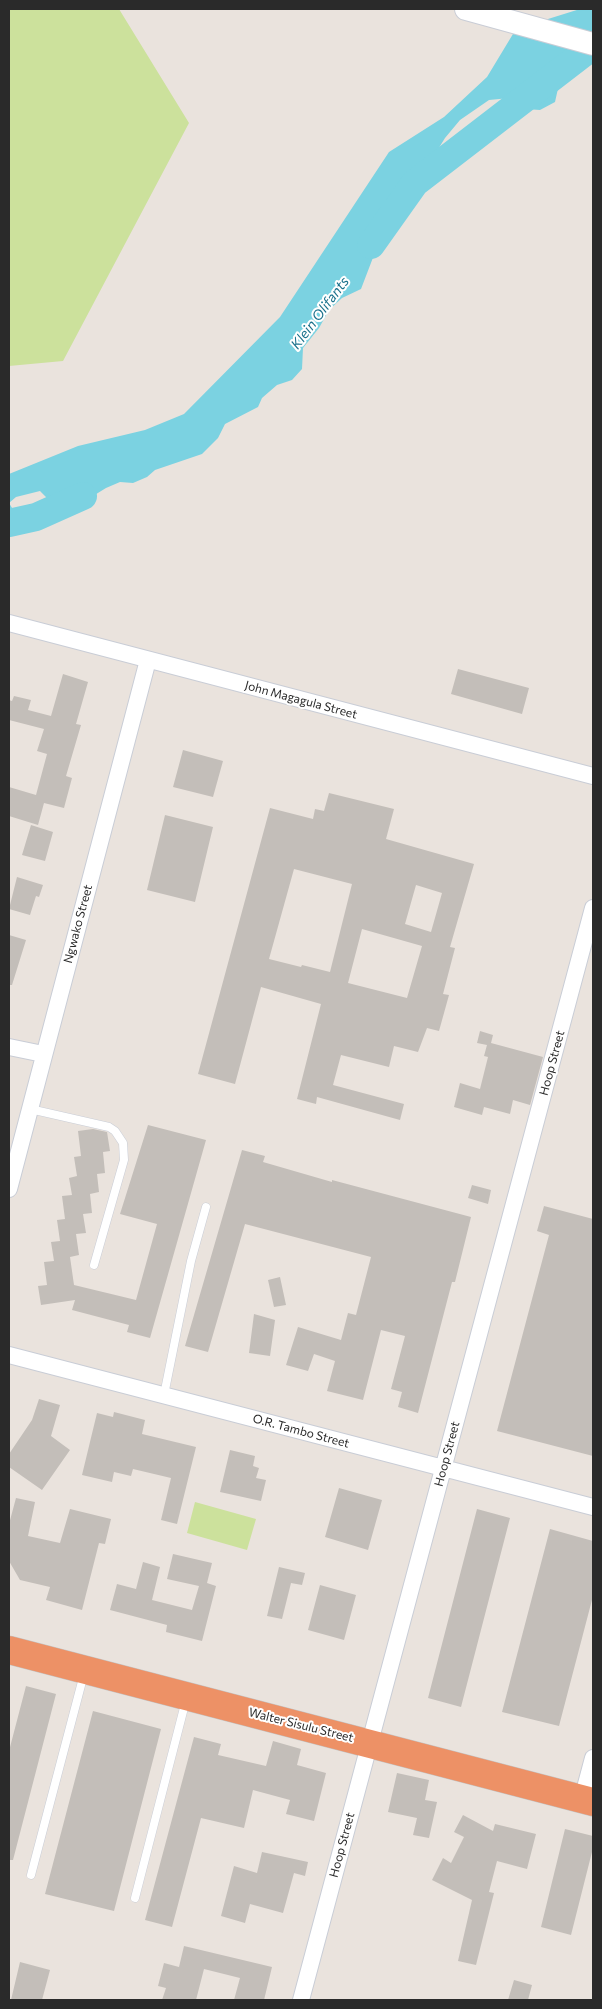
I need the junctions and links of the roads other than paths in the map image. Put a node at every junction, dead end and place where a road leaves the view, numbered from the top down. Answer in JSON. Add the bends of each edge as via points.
{"nodes":[{"id":1,"x":466,"y":9,"type":"edge"},
{"id":2,"x":593,"y":44,"type":"edge"},
{"id":3,"x":9,"y":623,"type":"edge"},
{"id":4,"x":148,"y":660,"type":"junction"},
{"id":5,"x":593,"y":776,"type":"edge"},
{"id":6,"x":593,"y":908,"type":"edge"},
{"id":7,"x":9,"y":1047,"type":"edge"},
{"id":8,"x":43,"y":1054,"type":"junction"},
{"id":9,"x":30,"y":1109,"type":"junction"},
{"id":10,"x":9,"y":1189,"type":"edge"},
{"id":11,"x":206,"y":1206,"type":"dead end"},
{"id":12,"x":94,"y":1265,"type":"dead end"},
{"id":13,"x":9,"y":1355,"type":"edge"},
{"id":14,"x":164,"y":1395,"type":"junction"},
{"id":15,"x":443,"y":1469,"type":"junction"},
{"id":16,"x":593,"y":1507,"type":"edge"},
{"id":17,"x":9,"y":1650,"type":"edge"},
{"id":18,"x":85,"y":1669,"type":"junction"},
{"id":19,"x":187,"y":1696,"type":"junction"},
{"id":20,"x":369,"y":1742,"type":"junction"},
{"id":21,"x":593,"y":1758,"type":"edge"},
{"id":22,"x":588,"y":1800,"type":"edge"},
{"id":23,"x":31,"y":1875,"type":"dead end"},
{"id":24,"x":135,"y":1898,"type":"dead end"},
{"id":25,"x":301,"y":2000,"type":"edge"}],
"edges":[{"from":1,"to":2,"type":"street"},
{"from":3,"to":4,"type":"street","name":"John Magagula Street"},
{"from":4,"to":5,"type":"street","name":"John Magagula Street"},
{"from":4,"to":8,"type":"street","name":"Ngwako Street"},
{"from":6,"to":15,"type":"street","name":"Hoop Street"},
{"from":7,"to":8,"type":"street"},
{"from":8,"to":9,"type":"street","name":"Ngwako Street"},
{"from":9,"to":10,"type":"street","name":"Ngwako Street"},
{"from":9,"to":12,"type":"lane","via":[[109,1127],[123,1142],[124,1160]]},
{"from":11,"to":14,"type":"lane","via":[[191,1261]]},
{"from":13,"to":14,"type":"street","name":"O.R. Tambo Street"},
{"from":14,"to":15,"type":"street","name":"O.R. Tambo Street"},
{"from":15,"to":16,"type":"street","name":"O.R. Tambo Street"},
{"from":15,"to":20,"type":"street","name":"Hoop Street"},
{"from":17,"to":18,"type":"highway","name":"Walter Sisulu Street"},
{"from":18,"to":19,"type":"highway","name":"Walter Sisulu Street"},
{"from":18,"to":23,"type":"lane"},
{"from":19,"to":20,"type":"highway","name":"Walter Sisulu Street"},
{"from":19,"to":24,"type":"lane"},
{"from":20,"to":22,"type":"highway","name":"Walter Sisulu Street"},
{"from":20,"to":25,"type":"street","name":"Hoop Street"},
{"from":21,"to":22,"type":"street"}]}
